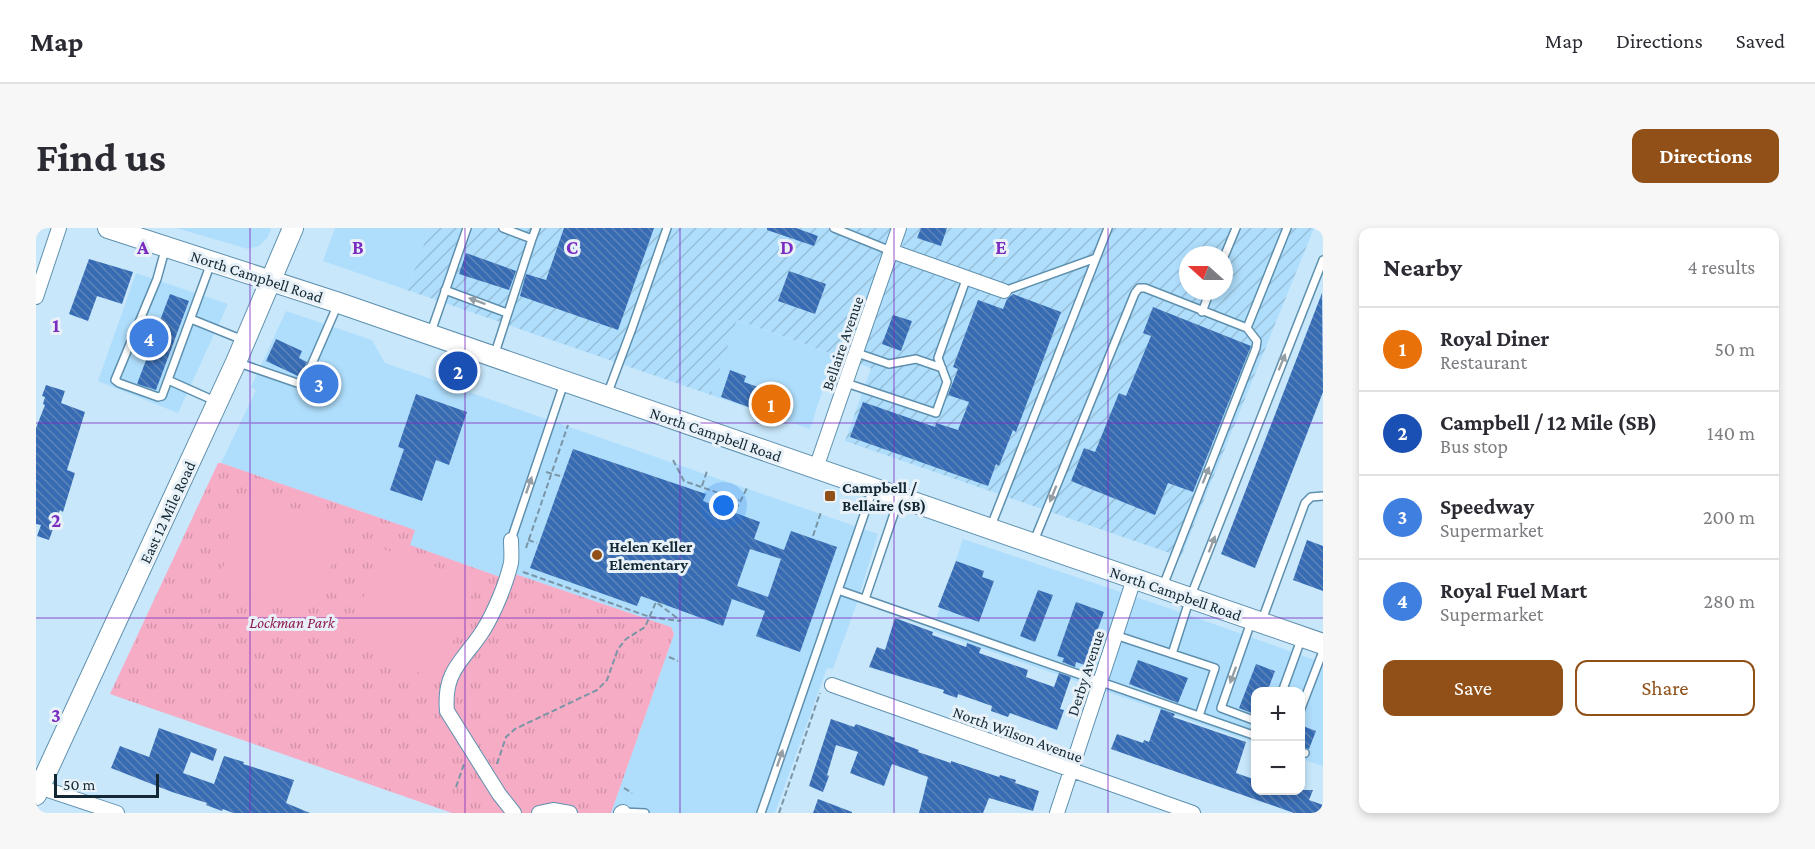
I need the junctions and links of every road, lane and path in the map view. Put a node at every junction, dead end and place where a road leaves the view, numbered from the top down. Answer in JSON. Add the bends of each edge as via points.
{"nodes":[{"id":1,"x":59,"y":228,"type":"edge"},
{"id":2,"x":108,"y":228,"type":"edge"},
{"id":3,"x":293,"y":228,"type":"edge"},
{"id":4,"x":467,"y":228,"type":"edge"},
{"id":5,"x":503,"y":228,"type":"edge"},
{"id":6,"x":536,"y":228,"type":"edge"},
{"id":7,"x":667,"y":228,"type":"edge"},
{"id":8,"x":834,"y":228,"type":"edge"},
{"id":9,"x":899,"y":228,"type":"edge"},
{"id":10,"x":1108,"y":228,"type":"edge"},
{"id":11,"x":1236,"y":228,"type":"edge"},
{"id":12,"x":1287,"y":228,"type":"edge"},
{"id":13,"x":532,"y":239,"type":"junction"},
{"id":14,"x":166,"y":246,"type":"junction"},
{"id":15,"x":1229,"y":246,"type":"edge"},
{"id":16,"x":891,"y":251,"type":"junction"},
{"id":17,"x":1096,"y":258,"type":"junction"},
{"id":18,"x":212,"y":261,"type":"junction"},
{"id":19,"x":1323,"y":261,"type":"edge"},
{"id":20,"x":967,"y":277,"type":"junction"},
{"id":21,"x":272,"y":280,"type":"junction"},
{"id":22,"x":445,"y":290,"type":"junction"},
{"id":23,"x":1004,"y":291,"type":"joint"},
{"id":24,"x":36,"y":297,"type":"edge"},
{"id":25,"x":1207,"y":300,"type":"edge"},
{"id":26,"x":339,"y":303,"type":"junction"},
{"id":27,"x":1202,"y":312,"type":"junction"},
{"id":28,"x":507,"y":313,"type":"junction"},
{"id":29,"x":191,"y":319,"type":"junction"},
{"id":30,"x":1247,"y":328,"type":"junction"},
{"id":31,"x":430,"y":335,"type":"junction"},
{"id":32,"x":245,"y":341,"type":"junction"},
{"id":33,"x":857,"y":353,"type":"junction"},
{"id":34,"x":494,"y":357,"type":"junction"},
{"id":35,"x":236,"y":362,"type":"junction"},
{"id":36,"x":942,"y":368,"type":"junction"},
{"id":37,"x":168,"y":381,"type":"junction"},
{"id":38,"x":565,"y":381,"type":"junction"},
{"id":39,"x":846,"y":383,"type":"junction"},
{"id":40,"x":606,"y":396,"type":"junction"},
{"id":41,"x":218,"y":402,"type":"junction"},
{"id":42,"x":568,"y":425,"type":"dead end"},
{"id":43,"x":673,"y":460,"type":"dead end"},
{"id":44,"x":535,"y":468,"type":"junction"},
{"id":45,"x":816,"y":468,"type":"junction"},
{"id":46,"x":707,"y":471,"type":"dead end"},
{"id":47,"x":552,"y":474,"type":"junction"},
{"id":48,"x":560,"y":477,"type":"dead end"},
{"id":49,"x":748,"y":486,"type":"dead end"},
{"id":50,"x":702,"y":487,"type":"junction"},
{"id":51,"x":874,"y":488,"type":"junction"},
{"id":52,"x":1323,"y":496,"type":"edge"},
{"id":53,"x":900,"y":497,"type":"junction"},
{"id":54,"x":739,"y":500,"type":"junction"},
{"id":55,"x":736,"y":510,"type":"dead end"},
{"id":56,"x":821,"y":512,"type":"dead end"},
{"id":57,"x":990,"y":528,"type":"junction"},
{"id":58,"x":813,"y":536,"type":"dead end"},
{"id":59,"x":511,"y":540,"type":"joint"},
{"id":60,"x":1033,"y":543,"type":"junction"},
{"id":61,"x":525,"y":552,"type":"dead end"},
{"id":62,"x":509,"y":568,"type":"junction"},
{"id":63,"x":1134,"y":579,"type":"junction"},
{"id":64,"x":1162,"y":588,"type":"junction"},
{"id":65,"x":838,"y":590,"type":"junction"},
{"id":66,"x":1191,"y":598,"type":"junction"},
{"id":67,"x":865,"y":599,"type":"junction"},
{"id":68,"x":650,"y":617,"type":"junction"},
{"id":69,"x":1256,"y":621,"type":"junction"},
{"id":70,"x":1115,"y":635,"type":"junction"},
{"id":71,"x":1302,"y":637,"type":"junction"},
{"id":72,"x":1323,"y":644,"type":"edge"},
{"id":73,"x":1323,"y":651,"type":"edge"},
{"id":74,"x":1172,"y":654,"type":"junction"},
{"id":75,"x":669,"y":657,"type":"dead end"},
{"id":76,"x":678,"y":660,"type":"dead end"},
{"id":77,"x":1100,"y":681,"type":"junction"},
{"id":78,"x":827,"y":687,"type":"joint"},
{"id":79,"x":1284,"y":687,"type":"edge"},
{"id":80,"x":1305,"y":698,"type":"edge"},
{"id":81,"x":1199,"y":716,"type":"junction"},
{"id":82,"x":1251,"y":719,"type":"edge"},
{"id":83,"x":1251,"y":734,"type":"edge"},
{"id":84,"x":470,"y":747,"type":"junction"},
{"id":85,"x":1070,"y":770,"type":"junction"},
{"id":86,"x":490,"y":780,"type":"junction"},
{"id":87,"x":456,"y":787,"type":"dead end"},
{"id":88,"x":624,"y":788,"type":"dead end"},
{"id":89,"x":37,"y":790,"type":"edge"},
{"id":90,"x":633,"y":793,"type":"dead end"},
{"id":91,"x":622,"y":812,"type":"edge"},
{"id":92,"x":117,"y":813,"type":"edge"},
{"id":93,"x":514,"y":813,"type":"edge"},
{"id":94,"x":539,"y":813,"type":"edge"},
{"id":95,"x":570,"y":813,"type":"edge"},
{"id":96,"x":645,"y":813,"type":"edge"},
{"id":97,"x":761,"y":813,"type":"edge"},
{"id":98,"x":778,"y":813,"type":"edge"},
{"id":99,"x":1057,"y":813,"type":"edge"},
{"id":100,"x":1193,"y":813,"type":"edge"}],
"edges":[{"from":1,"to":24,"type":"street"},
{"from":2,"to":14,"type":"street","name":"North Campbell Road"},
{"from":3,"to":21,"type":"street","name":"East 12 Mile Road"},
{"from":4,"to":22,"type":"lane"},
{"from":5,"to":13,"type":"lane"},
{"from":6,"to":13,"type":"lane"},
{"from":7,"to":40,"type":"lane"},
{"from":8,"to":16,"type":"lane"},
{"from":9,"to":16,"type":"street","name":"Bellaire Avenue"},
{"from":10,"to":17,"type":"lane"},
{"from":11,"to":15,"type":"lane"},
{"from":12,"to":30,"type":"lane"},
{"from":13,"to":28,"type":"lane"},
{"from":14,"to":18,"type":"street","name":"North Campbell Road"},
{"from":14,"to":37,"type":"lane","via":[[157,279],[115,380],[158,397]]},
{"from":16,"to":20,"type":"street"},
{"from":16,"to":33,"type":"street","name":"Bellaire Avenue"},
{"from":17,"to":23,"type":"lane"},
{"from":17,"to":57,"type":"lane"},
{"from":18,"to":21,"type":"street","name":"North Campbell Road"},
{"from":18,"to":29,"type":"lane"},
{"from":66,"to":19,"type":"lane","one_way":true},
{"from":20,"to":23,"type":"street"},
{"from":20,"to":36,"type":"lane","via":[[938,358]]},
{"from":21,"to":26,"type":"street","name":"North Campbell Road"},
{"from":21,"to":32,"type":"street","name":"East 12 Mile Road"},
{"from":28,"to":22,"type":"lane","one_way":true},
{"from":22,"to":31,"type":"lane"},
{"from":25,"to":27,"type":"lane"},
{"from":26,"to":31,"type":"street","name":"North Campbell Road"},
{"from":26,"to":35,"type":"lane","via":[[304,382]]},
{"from":27,"to":30,"type":"lane"},
{"from":27,"to":60,"type":"lane","one_way":true,"via":[[1145,288],[1135,293]]},
{"from":28,"to":34,"type":"lane"},
{"from":29,"to":32,"type":"lane"},
{"from":29,"to":37,"type":"lane"},
{"from":64,"to":30,"type":"lane","one_way":true,"via":[[1256,348],[1257,341]]},
{"from":31,"to":34,"type":"street","name":"North Campbell Road"},
{"from":32,"to":35,"type":"street","name":"East 12 Mile Road"},
{"from":33,"to":36,"type":"lane","via":[[889,364],[915,359]]},
{"from":33,"to":39,"type":"street","name":"Bellaire Avenue"},
{"from":34,"to":38,"type":"street","name":"North Campbell Road"},
{"from":35,"to":41,"type":"street","name":"East 12 Mile Road"},
{"from":36,"to":39,"type":"lane","via":[[947,382],[936,413]]},
{"from":37,"to":41,"type":"lane"},
{"from":38,"to":40,"type":"street","name":"North Campbell Road"},
{"from":38,"to":44,"type":"lane"},
{"from":39,"to":45,"type":"street","name":"Bellaire Avenue"},
{"from":40,"to":45,"type":"street","name":"North Campbell Road"},
{"from":41,"to":89,"type":"street","name":"East 12 Mile Road"},
{"from":42,"to":47,"type":"path"},
{"from":43,"to":50,"type":"path","via":[[684,481]]},
{"from":44,"to":47,"type":"path"},
{"from":59,"to":44,"type":"lane","one_way":true},
{"from":45,"to":51,"type":"street","name":"North Campbell Road"},
{"from":46,"to":50,"type":"path"},
{"from":47,"to":48,"type":"path"},
{"from":47,"to":61,"type":"path"},
{"from":49,"to":54,"type":"path"},
{"from":50,"to":54,"type":"path"},
{"from":51,"to":53,"type":"street","name":"North Campbell Road"},
{"from":51,"to":65,"type":"lane"},
{"from":52,"to":69,"type":"lane","via":[[1311,497],[1305,503]]},
{"from":53,"to":57,"type":"street","name":"North Campbell Road"},
{"from":53,"to":67,"type":"lane"},
{"from":54,"to":55,"type":"path"},
{"from":56,"to":58,"type":"path"},
{"from":57,"to":60,"type":"street","name":"North Campbell Road"},
{"from":59,"to":62,"type":"street"},
{"from":60,"to":63,"type":"street","name":"North Campbell Road"},
{"from":62,"to":68,"type":"path"},
{"from":62,"to":84,"type":"street","via":[[494,611],[451,675],[446,695],[447,711]]},
{"from":63,"to":64,"type":"street","name":"North Campbell Road"},
{"from":63,"to":70,"type":"street","name":"Derby Avenue"},
{"from":64,"to":66,"type":"street","name":"North Campbell Road"},
{"from":65,"to":67,"type":"lane"},
{"from":97,"to":65,"type":"lane","one_way":true},
{"from":66,"to":69,"type":"street","name":"North Campbell Road"},
{"from":66,"to":74,"type":"lane"},
{"from":67,"to":77,"type":"lane"},
{"from":68,"to":68,"type":"path","via":[[656,602],[681,621],[671,620]]},
{"from":68,"to":86,"type":"path","via":[[645,627],[618,649],[607,680],[597,690],[506,737]]},
{"from":69,"to":71,"type":"street","name":"North Campbell Road"},
{"from":69,"to":82,"type":"lane","one_way":true,"via":[[1221,708]]},
{"from":70,"to":74,"type":"lane"},
{"from":70,"to":77,"type":"street","name":"Derby Avenue"},
{"from":71,"to":72,"type":"street","name":"North Campbell Road"},
{"from":71,"to":79,"type":"lane"},
{"from":73,"to":80,"type":"lane"},
{"from":74,"to":81,"type":"lane","via":[[1215,668]]},
{"from":75,"to":76,"type":"path"},
{"from":77,"to":81,"type":"lane"},
{"from":77,"to":85,"type":"street","name":"Derby Avenue"},
{"from":78,"to":85,"type":"street","name":"North Wilson Avenue"},
{"from":78,"to":98,"type":"path"},
{"from":81,"to":83,"type":"lane"},
{"from":84,"to":86,"type":"street"},
{"from":84,"to":87,"type":"path"},
{"from":85,"to":99,"type":"street","name":"Derby Avenue"},
{"from":85,"to":100,"type":"street","name":"North Wilson Avenue"},
{"from":86,"to":93,"type":"street"},
{"from":88,"to":90,"type":"path"},
{"from":89,"to":92,"type":"street"},
{"from":91,"to":96,"type":"lane"},
{"from":94,"to":95,"type":"street"}]}
